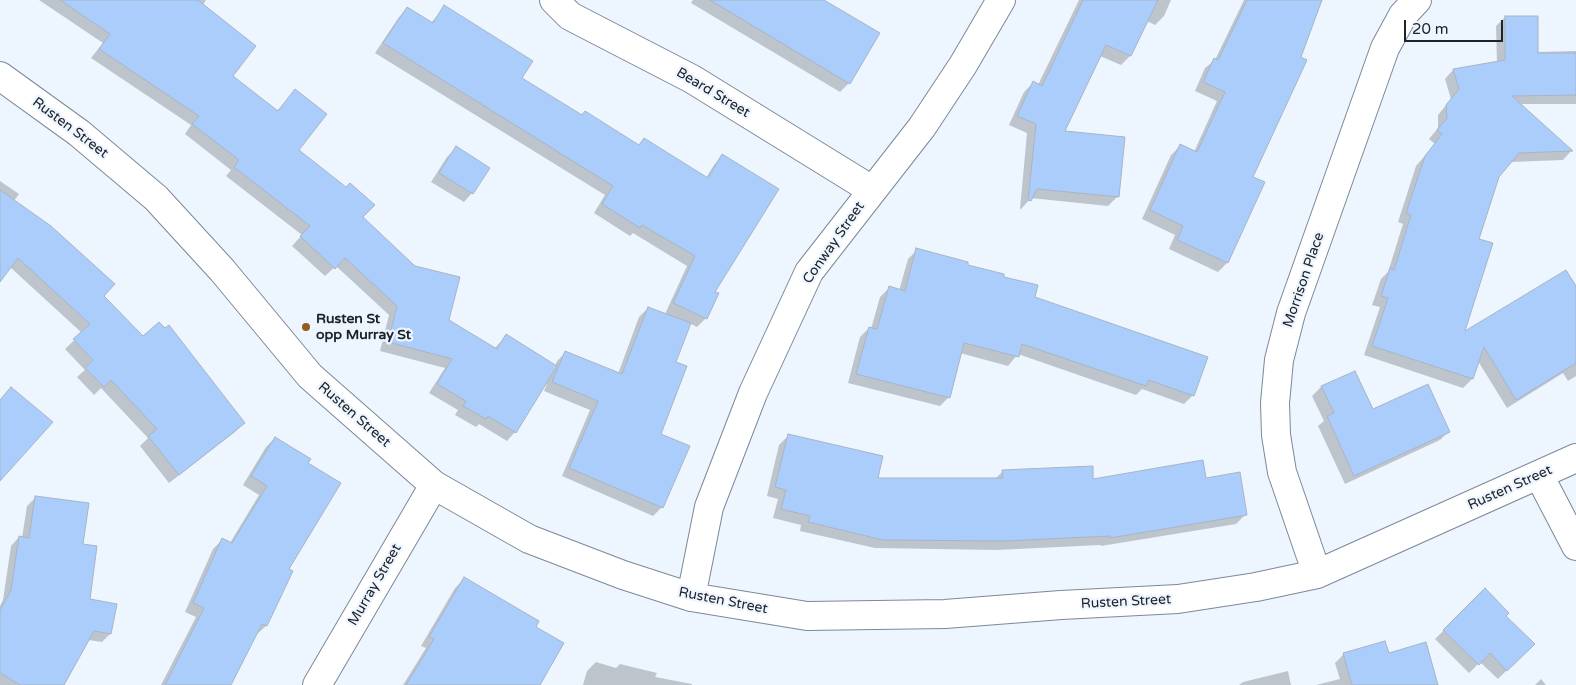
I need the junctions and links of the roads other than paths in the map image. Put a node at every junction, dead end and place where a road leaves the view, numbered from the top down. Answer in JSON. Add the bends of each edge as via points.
{"nodes":[{"id":1,"x":554,"y":0,"type":"edge"},
{"id":2,"x":1001,"y":0,"type":"edge"},
{"id":3,"x":1417,"y":0,"type":"edge"},
{"id":4,"x":0,"y":76,"type":"edge"},
{"id":5,"x":872,"y":190,"type":"junction"},
{"id":6,"x":1576,"y":458,"type":"edge"},
{"id":7,"x":1539,"y":475,"type":"junction"},
{"id":8,"x":434,"y":485,"type":"junction"},
{"id":9,"x":1576,"y":546,"type":"edge"},
{"id":10,"x":1317,"y":574,"type":"junction"},
{"id":11,"x":691,"y":597,"type":"junction"},
{"id":12,"x":318,"y":685,"type":"edge"}],
"edges":[{"from":1,"to":5,"type":"street","name":"Beard Street","via":[[570,16],[692,79]]},
{"from":2,"to":5,"type":"street","name":"Conway Street","via":[[922,127]]},
{"from":3,"to":10,"type":"street","name":"Morrison Place","via":[[1404,15],[1386,48],[1291,314],[1279,360],[1275,403],[1282,472]]},
{"from":4,"to":8,"type":"street","name":"Rusten Street","via":[[79,133],[156,198],[222,270],[310,376]]},
{"from":5,"to":11,"type":"street","name":"Conway Street","via":[[809,272],[753,393],[709,507]]},
{"from":6,"to":7,"type":"street","name":"Rusten Street"},
{"from":7,"to":9,"type":"street"},
{"from":7,"to":10,"type":"street","name":"Rusten Street"},
{"from":8,"to":11,"type":"street","name":"Rusten Street","via":[[529,539],[623,576]]},
{"from":8,"to":12,"type":"street","name":"Murray Street"},
{"from":10,"to":11,"type":"street","name":"Rusten Street","via":[[1178,599],[1061,604],[945,614],[807,616]]}]}
